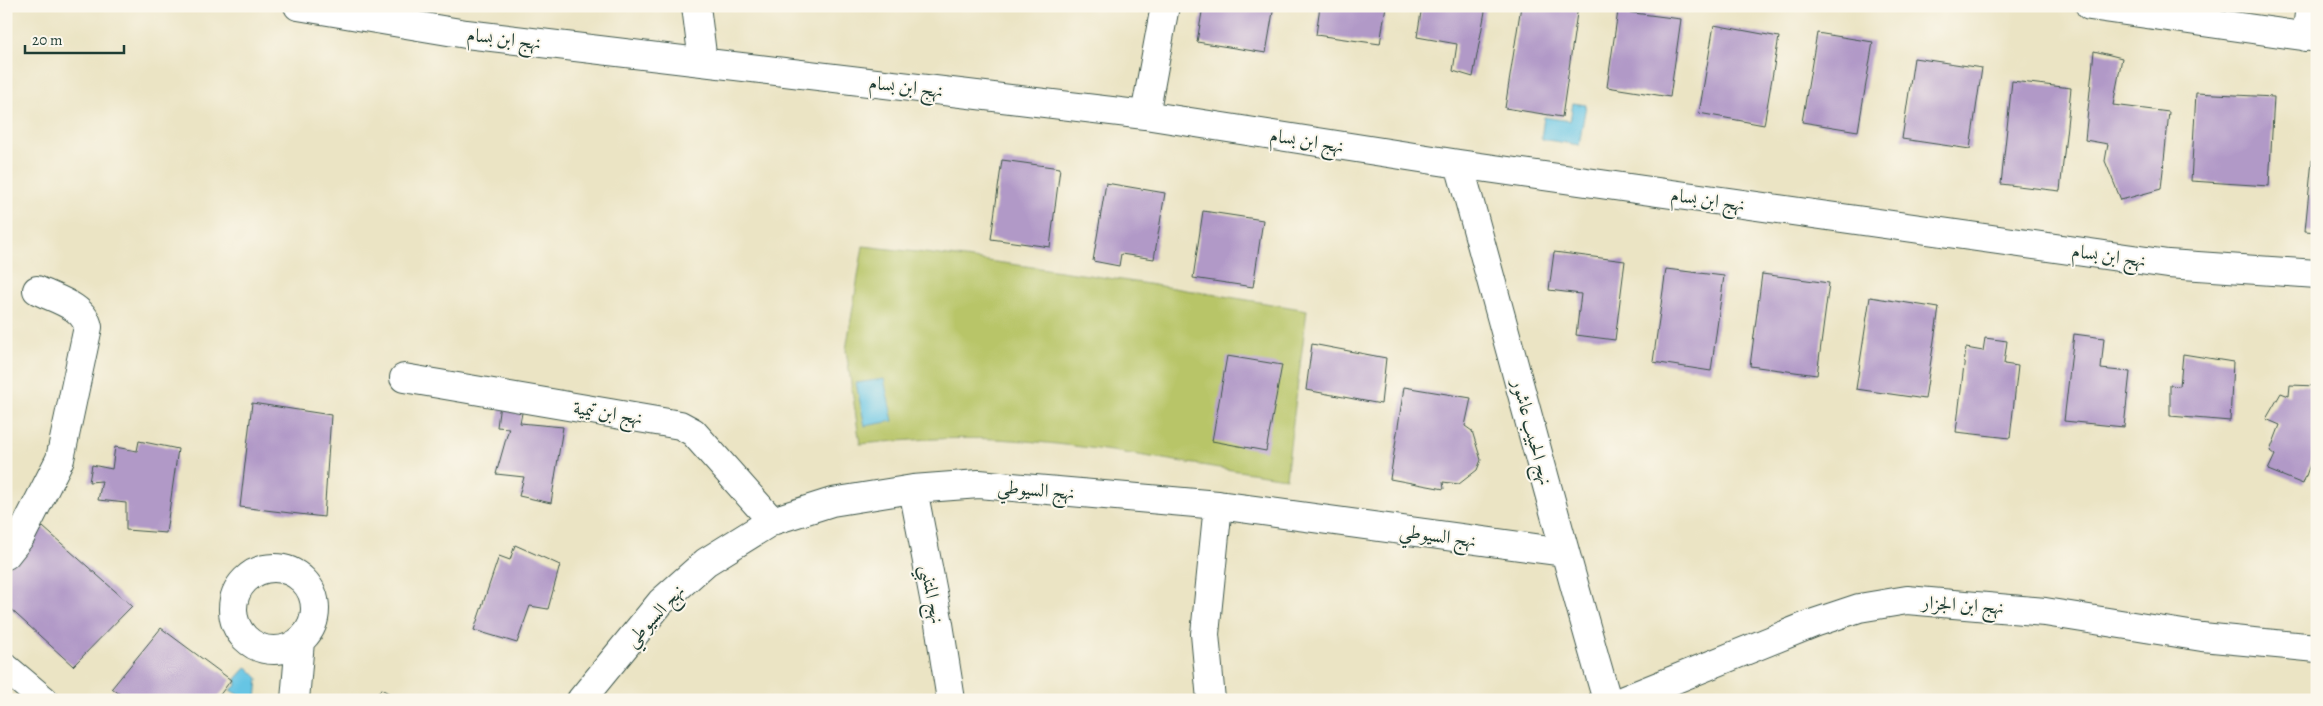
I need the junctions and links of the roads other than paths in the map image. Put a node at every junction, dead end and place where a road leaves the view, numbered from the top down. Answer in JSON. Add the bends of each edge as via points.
{"nodes":[{"id":1,"x":298,"y":6,"type":"edge"},
{"id":2,"x":696,"y":6,"type":"edge"},
{"id":3,"x":1165,"y":6,"type":"edge"},
{"id":4,"x":2090,"y":6,"type":"edge"},
{"id":5,"x":2310,"y":6,"type":"edge"},
{"id":6,"x":2311,"y":37,"type":"edge"},
{"id":7,"x":703,"y":62,"type":"junction"},
{"id":8,"x":1144,"y":115,"type":"junction"},
{"id":9,"x":1459,"y":164,"type":"junction"},
{"id":10,"x":2317,"y":274,"type":"edge"},
{"id":11,"x":37,"y":290,"type":"dead end"},
{"id":12,"x":404,"y":378,"type":"dead end"},
{"id":13,"x":913,"y":489,"type":"junction"},
{"id":14,"x":1218,"y":505,"type":"junction"},
{"id":15,"x":772,"y":521,"type":"junction"},
{"id":16,"x":1564,"y":552,"type":"junction"},
{"id":17,"x":6,"y":555,"type":"edge"},
{"id":18,"x":300,"y":641,"type":"dead end"},
{"id":19,"x":2317,"y":648,"type":"edge"},
{"id":20,"x":6,"y":668,"type":"edge"},
{"id":21,"x":44,"y":700,"type":"edge"},
{"id":22,"x":295,"y":700,"type":"edge"},
{"id":23,"x":581,"y":700,"type":"edge"},
{"id":24,"x":951,"y":700,"type":"edge"},
{"id":25,"x":1211,"y":700,"type":"edge"},
{"id":26,"x":1607,"y":700,"type":"edge"},
{"id":27,"x":1624,"y":700,"type":"edge"}],
"edges":[{"from":1,"to":7,"type":"street","name":"نهج ابن بسام","via":[[466,34]]},
{"from":2,"to":7,"type":"street"},
{"from":3,"to":8,"type":"street"},
{"from":4,"to":6,"type":"street"},
{"from":5,"to":6,"type":"street"},
{"from":7,"to":8,"type":"street","name":"نهج ابن بسام"},
{"from":8,"to":9,"type":"street","name":"نهج ابن بسام"},
{"from":9,"to":10,"type":"street","name":"نهج ابن بسام","via":[[2168,264]]},
{"from":9,"to":16,"type":"street","name":"نهج الحبيب عاشور"},
{"from":11,"to":17,"type":"street","via":[[78,311],[86,317],[88,327],[60,458],[21,536]]},
{"from":12,"to":15,"type":"street","name":"نهج ابن تيمية","via":[[680,426],[693,432]]},
{"from":13,"to":14,"type":"street","name":"نهج السيوطي","via":[[979,484]]},
{"from":13,"to":15,"type":"street","name":"نهج السيوطي","via":[[832,502]]},
{"from":13,"to":24,"type":"street","name":"نهج المتنبي","via":[[940,624]]},
{"from":14,"to":16,"type":"street","name":"نهج السيوطي"},
{"from":14,"to":25,"type":"street","via":[[1205,634]]},
{"from":15,"to":23,"type":"street","name":"نهج السيوطي","via":[[706,562],[661,602]]},
{"from":16,"to":26,"type":"street","name":"نهج الحبيب عاشور"},
{"from":18,"to":22,"type":"street"},
{"from":19,"to":27,"type":"street","name":"نهج ابن الجزار","via":[[2202,637],[2045,612],[1907,600],[1859,608],[1814,623]]},
{"from":20,"to":21,"type":"street"}]}
